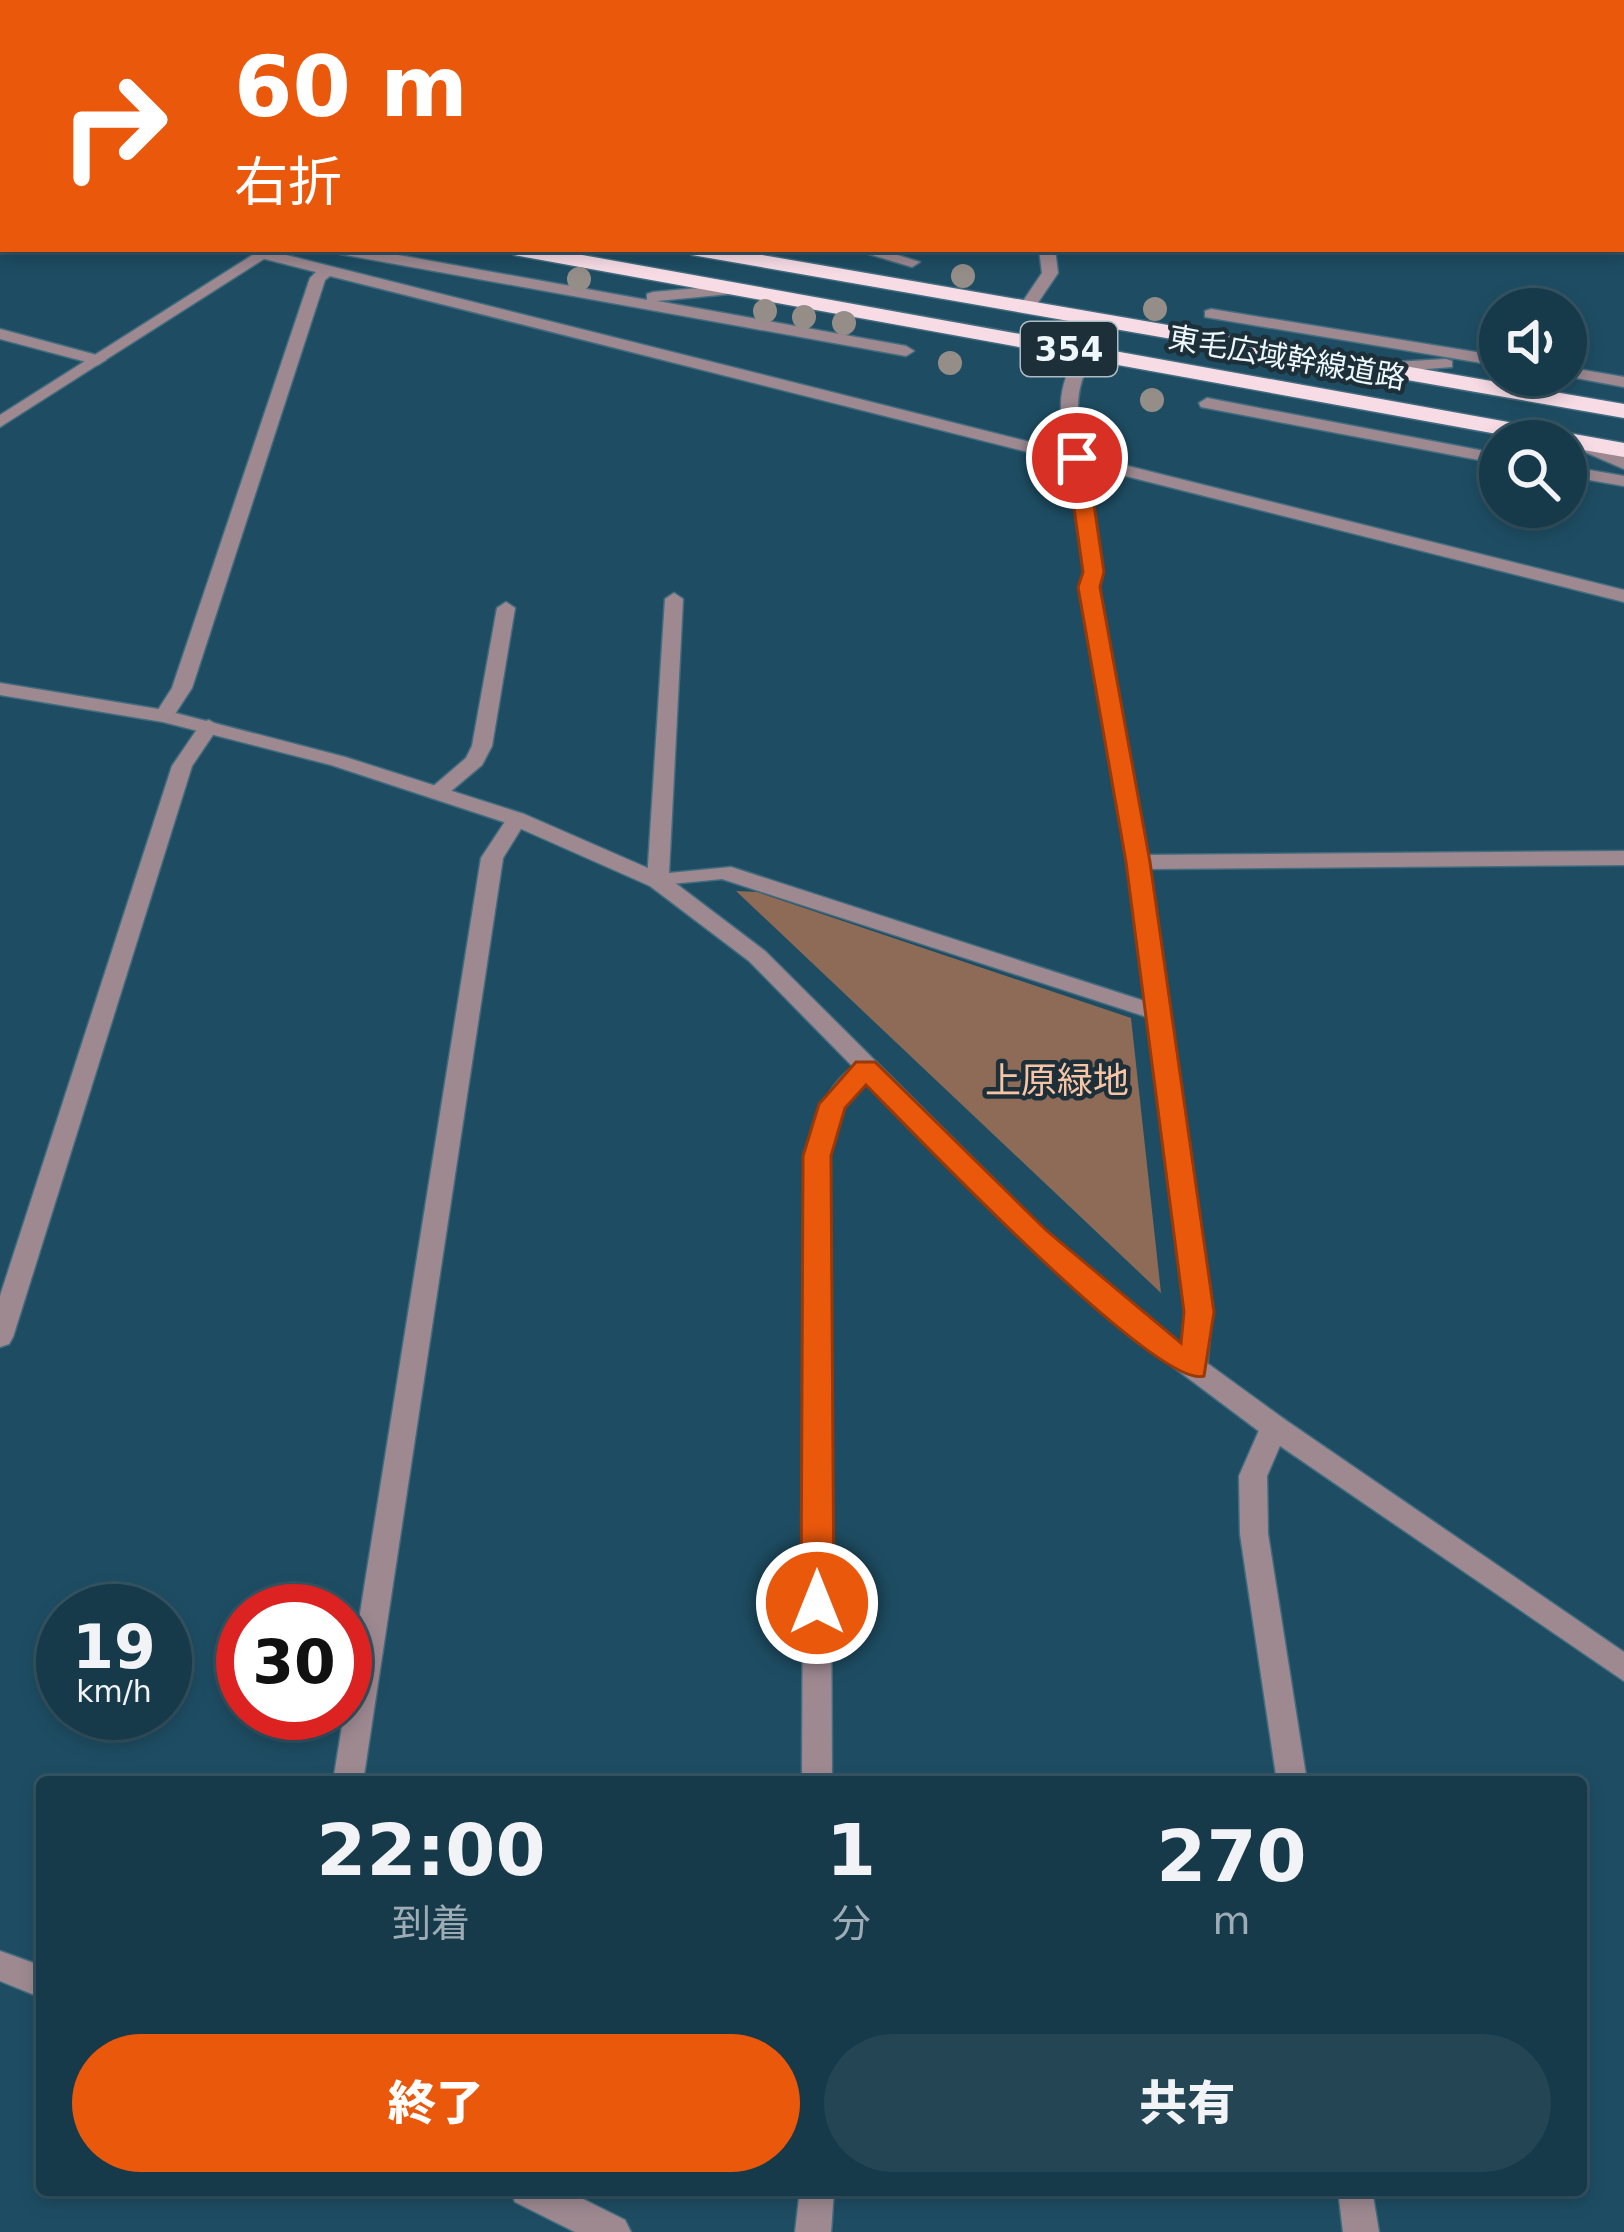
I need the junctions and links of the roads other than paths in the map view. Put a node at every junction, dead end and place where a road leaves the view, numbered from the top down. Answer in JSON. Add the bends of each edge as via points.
{"nodes":[{"id":1,"x":264,"y":252,"type":"edge"},
{"id":2,"x":269,"y":252,"type":"edge"},
{"id":3,"x":357,"y":252,"type":"edge"},
{"id":4,"x":530,"y":252,"type":"edge"},
{"id":5,"x":709,"y":252,"type":"edge"},
{"id":6,"x":872,"y":252,"type":"edge"},
{"id":7,"x":1047,"y":252,"type":"edge"},
{"id":8,"x":912,"y":262,"type":"dead end"},
{"id":9,"x":327,"y":271,"type":"junction"},
{"id":10,"x":734,"y":290,"type":"junction"},
{"id":11,"x":621,"y":300,"type":"junction"},
{"id":12,"x":1027,"y":307,"type":"junction"},
{"id":13,"x":1211,"y":314,"type":"dead end"},
{"id":14,"x":0,"y":334,"type":"edge"},
{"id":15,"x":906,"y":352,"type":"dead end"},
{"id":16,"x":1086,"y":352,"type":"junction"},
{"id":17,"x":1479,"y":359,"type":"edge"},
{"id":18,"x":98,"y":360,"type":"junction"},
{"id":19,"x":1479,"y":363,"type":"edge"},
{"id":20,"x":1377,"y":368,"type":"junction"},
{"id":21,"x":1587,"y":376,"type":"edge"},
{"id":22,"x":1624,"y":382,"type":"edge"},
{"id":23,"x":1207,"y":404,"type":"dead end"},
{"id":24,"x":1624,"y":411,"type":"edge"},
{"id":25,"x":0,"y":422,"type":"edge"},
{"id":26,"x":1479,"y":424,"type":"edge"},
{"id":27,"x":1587,"y":444,"type":"edge"},
{"id":28,"x":1587,"y":447,"type":"edge"},
{"id":29,"x":1624,"y":450,"type":"edge"},
{"id":30,"x":1479,"y":455,"type":"edge"},
{"id":31,"x":1077,"y":458,"type":"junction"},
{"id":32,"x":1624,"y":464,"type":"edge"},
{"id":33,"x":1587,"y":475,"type":"edge"},
{"id":34,"x":1624,"y":481,"type":"edge"},
{"id":35,"x":1624,"y":596,"type":"edge"},
{"id":36,"x":674,"y":598,"type":"dead end"},
{"id":37,"x":506,"y":608,"type":"dead end"},
{"id":38,"x":0,"y":689,"type":"edge"},
{"id":39,"x":164,"y":716,"type":"junction"},
{"id":40,"x":209,"y":726,"type":"junction"},
{"id":41,"x":437,"y":793,"type":"junction"},
{"id":42,"x":517,"y":819,"type":"junction"},
{"id":43,"x":1624,"y":858,"type":"edge"},
{"id":44,"x":1138,"y":862,"type":"junction"},
{"id":45,"x":658,"y":881,"type":"junction"},
{"id":46,"x":1158,"y":1013,"type":"junction"},
{"id":47,"x":866,"y":1069,"type":"junction"},
{"id":48,"x":0,"y":1337,"type":"edge"},
{"id":49,"x":1194,"y":1368,"type":"junction"},
{"id":50,"x":1274,"y":1427,"type":"junction"},
{"id":51,"x":1624,"y":1668,"type":"edge"},
{"id":52,"x":349,"y":1776,"type":"edge"},
{"id":53,"x":817,"y":1776,"type":"edge"},
{"id":54,"x":1291,"y":1776,"type":"edge"},
{"id":55,"x":0,"y":1966,"type":"edge"},
{"id":56,"x":36,"y":1980,"type":"edge"},
{"id":57,"x":539,"y":2196,"type":"edge"},
{"id":58,"x":816,"y":2196,"type":"edge"},
{"id":59,"x":1355,"y":2196,"type":"edge"},
{"id":60,"x":614,"y":2232,"type":"edge"},
{"id":61,"x":813,"y":2232,"type":"edge"},
{"id":62,"x":1361,"y":2232,"type":"edge"}],
"edges":[{"from":1,"to":18,"type":"street"},
{"from":2,"to":9,"type":"street"},
{"from":3,"to":11,"type":"street"},
{"from":4,"to":10,"type":"highway","name":"東毛広域幹線道路","number":"354"},
{"from":5,"to":12,"type":"highway","name":"東毛広域幹線道路","number":"354"},
{"from":6,"to":8,"type":"street"},
{"from":7,"to":12,"type":"street","via":[[1050,273]]},
{"from":9,"to":31,"type":"street"},
{"from":9,"to":39,"type":"street","via":[[318,278],[182,688]]},
{"from":10,"to":11,"type":"street"},
{"from":10,"to":16,"type":"highway","name":"東毛広域幹線道路","number":"354"},
{"from":11,"to":15,"type":"street"},
{"from":12,"to":20,"type":"highway","name":"東毛広域幹線道路","number":"354"},
{"from":13,"to":17,"type":"street"},
{"from":14,"to":18,"type":"street"},
{"from":16,"to":26,"type":"highway","name":"東毛広域幹線道路","number":"354"},
{"from":16,"to":31,"type":"street","via":[[1067,402]]},
{"from":18,"to":25,"type":"street"},
{"from":19,"to":20,"type":"street"},
{"from":20,"to":24,"type":"highway","name":"東毛広域幹線道路","number":"354"},
{"from":21,"to":22,"type":"street"},
{"from":23,"to":30,"type":"street"},
{"from":27,"to":29,"type":"highway","name":"東毛広域幹線道路","number":"354"},
{"from":28,"to":32,"type":"street"},
{"from":31,"to":35,"type":"street"},
{"from":31,"to":44,"type":"street","via":[[1094,572],[1089,587]]},
{"from":33,"to":34,"type":"street"},
{"from":36,"to":45,"type":"street"},
{"from":37,"to":41,"type":"street","via":[[482,746]]},
{"from":38,"to":39,"type":"street"},
{"from":39,"to":40,"type":"street"},
{"from":40,"to":41,"type":"street"},
{"from":40,"to":48,"type":"street","via":[[182,766]]},
{"from":41,"to":42,"type":"street"},
{"from":42,"to":45,"type":"street"},
{"from":42,"to":52,"type":"street","via":[[492,858]]},
{"from":43,"to":44,"type":"street"},
{"from":44,"to":46,"type":"street"},
{"from":45,"to":46,"type":"street","via":[[723,872]]},
{"from":45,"to":47,"type":"street","via":[[757,956]]},
{"from":46,"to":49,"type":"street","via":[[1199,1312]]},
{"from":47,"to":49,"type":"street","via":[[1036,1238]]},
{"from":47,"to":53,"type":"street","via":[[832,1104],[817,1156]]},
{"from":49,"to":50,"type":"street"},
{"from":50,"to":51,"type":"street"},
{"from":50,"to":54,"type":"street","via":[[1253,1476],[1254,1534]]},
{"from":55,"to":56,"type":"street"},
{"from":57,"to":60,"type":"street"},
{"from":58,"to":61,"type":"street"},
{"from":59,"to":62,"type":"street"}]}
